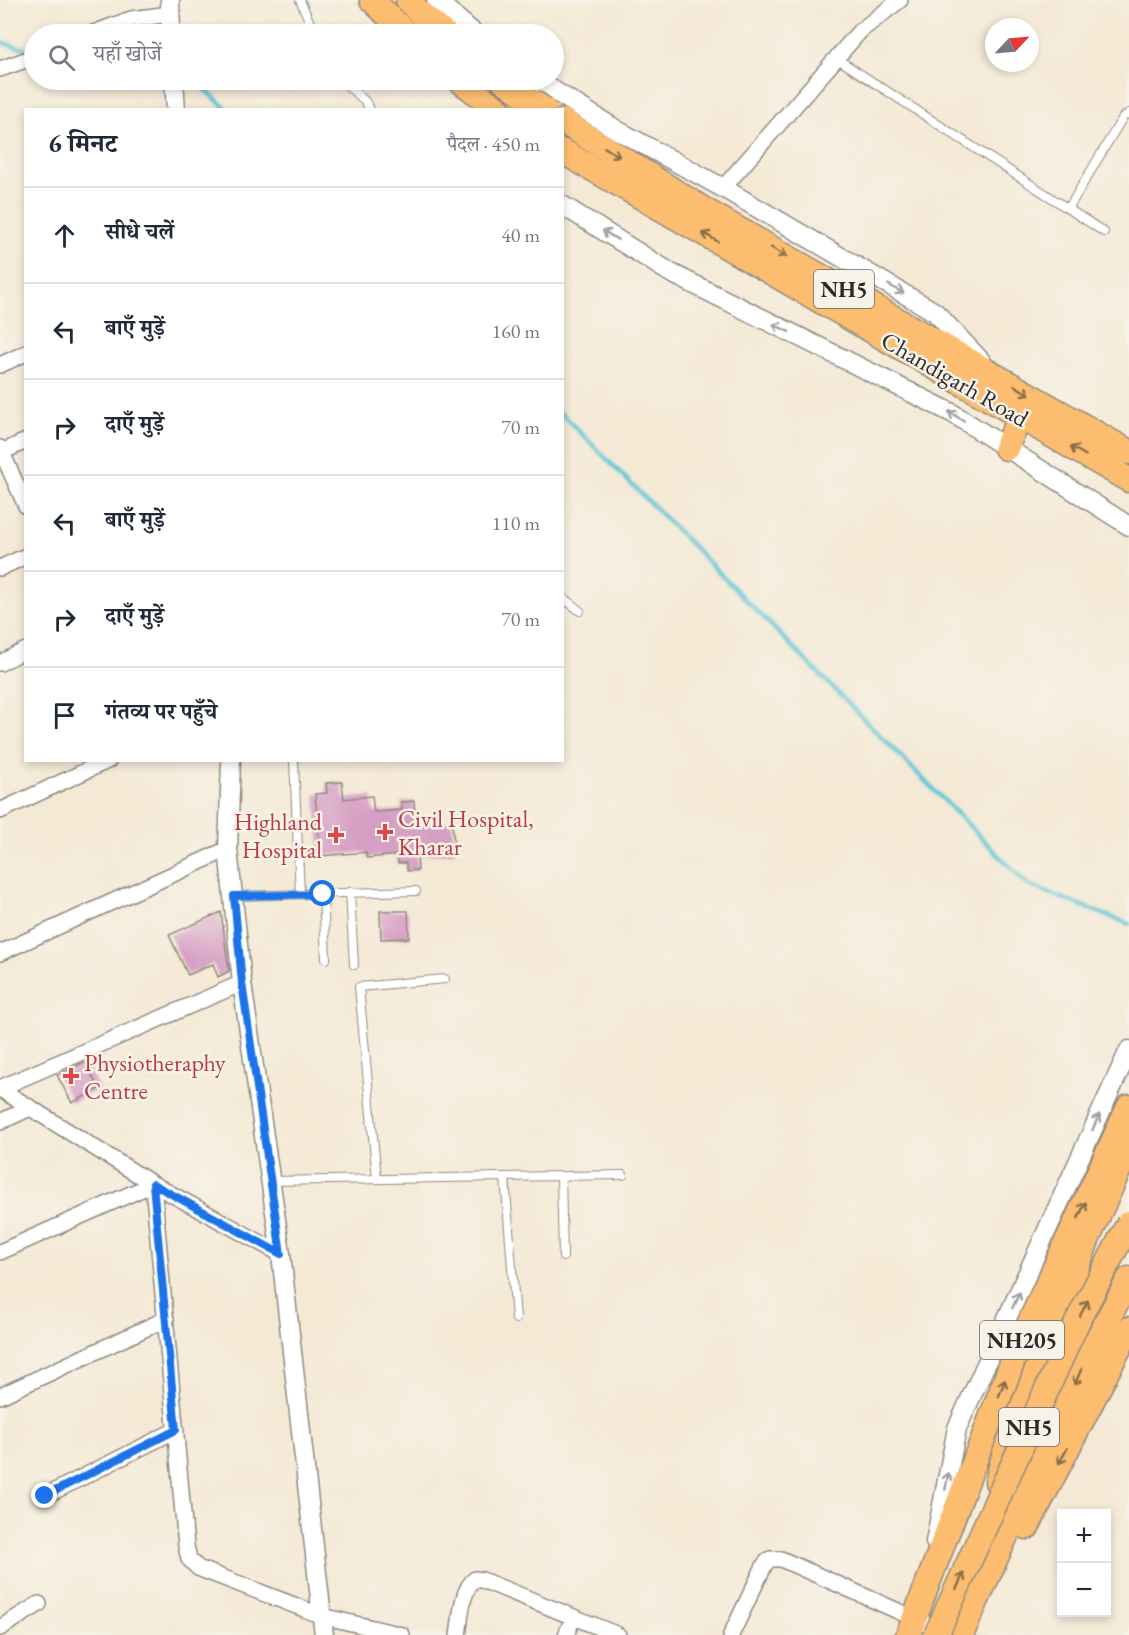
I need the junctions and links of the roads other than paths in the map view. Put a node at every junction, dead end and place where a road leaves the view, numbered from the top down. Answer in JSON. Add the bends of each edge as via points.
{"nodes":[{"id":1,"x":300,"y":0,"type":"edge"},
{"id":2,"x":372,"y":0,"type":"edge"},
{"id":3,"x":408,"y":0,"type":"edge"},
{"id":4,"x":900,"y":0,"type":"edge"},
{"id":5,"x":444,"y":3,"type":"edge"},
{"id":6,"x":170,"y":7,"type":"edge"},
{"id":7,"x":118,"y":24,"type":"edge"},
{"id":8,"x":171,"y":24,"type":"edge"},
{"id":9,"x":311,"y":24,"type":"edge"},
{"id":10,"x":397,"y":24,"type":"edge"},
{"id":11,"x":433,"y":24,"type":"edge"},
{"id":12,"x":465,"y":24,"type":"edge"},
{"id":13,"x":835,"y":57,"type":"junction"},
{"id":14,"x":24,"y":61,"type":"edge"},
{"id":15,"x":0,"y":69,"type":"edge"},
{"id":16,"x":175,"y":90,"type":"edge"},
{"id":17,"x":352,"y":90,"type":"edge"},
{"id":18,"x":472,"y":90,"type":"edge"},
{"id":19,"x":524,"y":90,"type":"edge"},
{"id":20,"x":540,"y":98,"type":"edge"},
{"id":21,"x":176,"y":108,"type":"edge"},
{"id":22,"x":369,"y":108,"type":"edge"},
{"id":23,"x":496,"y":108,"type":"edge"},
{"id":24,"x":1129,"y":114,"type":"edge"},
{"id":25,"x":564,"y":122,"type":"edge"},
{"id":26,"x":564,"y":152,"type":"edge"},
{"id":27,"x":723,"y":188,"type":"junction"},
{"id":28,"x":564,"y":206,"type":"edge"},
{"id":29,"x":1068,"y":209,"type":"junction"},
{"id":30,"x":1104,"y":232,"type":"dead end"},
{"id":31,"x":24,"y":354,"type":"edge"},
{"id":32,"x":0,"y":365,"type":"edge"},
{"id":33,"x":992,"y":373,"type":"junction"},
{"id":34,"x":1068,"y":416,"type":"junction"},
{"id":35,"x":1020,"y":417,"type":"junction"},
{"id":36,"x":1129,"y":433,"type":"edge"},
{"id":37,"x":24,"y":442,"type":"edge"},
{"id":38,"x":1006,"y":447,"type":"junction"},
{"id":39,"x":1,"y":451,"type":"edge"},
{"id":40,"x":1129,"y":452,"type":"edge"},
{"id":41,"x":1129,"y":480,"type":"edge"},
{"id":42,"x":24,"y":502,"type":"edge"},
{"id":43,"x":1129,"y":526,"type":"edge"},
{"id":44,"x":24,"y":557,"type":"edge"},
{"id":45,"x":0,"y":568,"type":"edge"},
{"id":46,"x":564,"y":599,"type":"edge"},
{"id":47,"x":580,"y":611,"type":"dead end"},
{"id":48,"x":24,"y":651,"type":"edge"},
{"id":49,"x":0,"y":663,"type":"edge"},
{"id":50,"x":105,"y":762,"type":"edge"},
{"id":51,"x":231,"y":762,"type":"edge"},
{"id":52,"x":294,"y":762,"type":"edge"},
{"id":53,"x":0,"y":811,"type":"edge"},
{"id":54,"x":228,"y":849,"type":"junction"},
{"id":55,"x":416,"y":891,"type":"dead end"},
{"id":56,"x":350,"y":892,"type":"junction"},
{"id":57,"x":300,"y":894,"type":"junction"},
{"id":58,"x":323,"y":894,"type":"junction"},
{"id":59,"x":234,"y":896,"type":"junction"},
{"id":60,"x":0,"y":953,"type":"edge"},
{"id":61,"x":326,"y":959,"type":"dead end"},
{"id":62,"x":354,"y":965,"type":"dead end"},
{"id":63,"x":445,"y":979,"type":"dead end"},
{"id":64,"x":242,"y":983,"type":"junction"},
{"id":65,"x":1129,"y":1050,"type":"edge"},
{"id":66,"x":0,"y":1088,"type":"edge"},
{"id":67,"x":1129,"y":1107,"type":"edge"},
{"id":68,"x":30,"y":1108,"type":"junction"},
{"id":69,"x":0,"y":1122,"type":"edge"},
{"id":70,"x":1129,"y":1147,"type":"edge"},
{"id":71,"x":623,"y":1175,"type":"dead end"},
{"id":72,"x":561,"y":1176,"type":"junction"},
{"id":73,"x":505,"y":1177,"type":"junction"},
{"id":74,"x":377,"y":1179,"type":"junction"},
{"id":75,"x":269,"y":1181,"type":"junction"},
{"id":76,"x":153,"y":1184,"type":"junction"},
{"id":77,"x":1129,"y":1222,"type":"edge"},
{"id":78,"x":0,"y":1252,"type":"edge"},
{"id":79,"x":281,"y":1254,"type":"junction"},
{"id":80,"x":563,"y":1257,"type":"dead end"},
{"id":81,"x":1129,"y":1279,"type":"edge"},
{"id":82,"x":166,"y":1319,"type":"junction"},
{"id":83,"x":516,"y":1319,"type":"dead end"},
{"id":84,"x":1129,"y":1329,"type":"edge"},
{"id":85,"x":0,"y":1396,"type":"edge"},
{"id":86,"x":176,"y":1430,"type":"junction"},
{"id":87,"x":45,"y":1496,"type":"dead end"},
{"id":88,"x":987,"y":1520,"type":"junction"},
{"id":89,"x":929,"y":1580,"type":"junction"},
{"id":90,"x":39,"y":1604,"type":"dead end"},
{"id":91,"x":322,"y":1616,"type":"junction"},
{"id":92,"x":573,"y":1617,"type":"junction"},
{"id":93,"x":911,"y":1627,"type":"edge"},
{"id":94,"x":0,"y":1628,"type":"edge"},
{"id":95,"x":324,"y":1635,"type":"edge"},
{"id":96,"x":402,"y":1635,"type":"edge"},
{"id":97,"x":458,"y":1635,"type":"edge"},
{"id":98,"x":566,"y":1635,"type":"edge"},
{"id":99,"x":618,"y":1635,"type":"edge"},
{"id":100,"x":731,"y":1635,"type":"edge"},
{"id":101,"x":936,"y":1635,"type":"edge"},
{"id":102,"x":952,"y":1635,"type":"edge"},
{"id":103,"x":961,"y":1635,"type":"edge"},
{"id":104,"x":976,"y":1635,"type":"edge"}],
"edges":[{"from":1,"to":9,"type":"lane"},
{"from":2,"to":10,"type":"highway"},
{"from":3,"to":11,"type":"highway"},
{"from":4,"to":13,"type":"street","via":[[860,31]]},
{"from":5,"to":12,"type":"street"},
{"from":6,"to":7,"type":"street"},
{"from":6,"to":8,"type":"street"},
{"from":13,"to":27,"type":"street"},
{"from":13,"to":29,"type":"lane"},
{"from":14,"to":15,"type":"street"},
{"from":16,"to":21,"type":"street"},
{"from":17,"to":22,"type":"lane"},
{"from":18,"to":23,"type":"highway"},
{"from":19,"to":20,"type":"highway"},
{"from":20,"to":27,"type":"street","via":[[617,130]]},
{"from":24,"to":29,"type":"lane","via":[[1123,117]]},
{"from":25,"to":33,"type":"highway","number":"NH5","one_way":true,"via":[[706,211]]},
{"from":35,"to":26,"type":"highway","name":"Chandigarh Road","number":"NH5","one_way":true},
{"from":27,"to":33,"type":"street","one_way":true,"via":[[935,312]]},
{"from":38,"to":28,"type":"street","one_way":true,"via":[[952,413],[671,273]]},
{"from":29,"to":30,"type":"lane"},
{"from":31,"to":32,"type":"street"},
{"from":33,"to":34,"type":"highway","number":"NH5","one_way":true},
{"from":34,"to":36,"type":"highway"},
{"from":34,"to":40,"type":"highway","number":"NH5"},
{"from":35,"to":38,"type":"highway"},
{"from":41,"to":35,"type":"highway","name":"Chandigarh Road","number":"NH5","one_way":true},
{"from":37,"to":39,"type":"street"},
{"from":38,"to":43,"type":"street"},
{"from":39,"to":42,"type":"street"},
{"from":44,"to":45,"type":"street"},
{"from":46,"to":47,"type":"lane"},
{"from":48,"to":49,"type":"street"},
{"from":50,"to":53,"type":"street"},
{"from":51,"to":54,"type":"street"},
{"from":52,"to":57,"type":"lane"},
{"from":54,"to":59,"type":"street"},
{"from":54,"to":60,"type":"street"},
{"from":55,"to":56,"type":"lane"},
{"from":56,"to":58,"type":"lane"},
{"from":56,"to":62,"type":"lane"},
{"from":57,"to":58,"type":"lane"},
{"from":57,"to":59,"type":"lane"},
{"from":58,"to":61,"type":"lane"},
{"from":59,"to":64,"type":"street"},
{"from":63,"to":74,"type":"lane","via":[[359,987]]},
{"from":64,"to":66,"type":"street"},
{"from":64,"to":75,"type":"street"},
{"from":89,"to":65,"type":"street","one_way":true,"via":[[957,1428]]},
{"from":66,"to":68,"type":"street"},
{"from":89,"to":67,"type":"highway","number":"NH205","one_way":true,"via":[[1017,1350]]},
{"from":68,"to":69,"type":"street"},
{"from":68,"to":76,"type":"street"},
{"from":70,"to":88,"type":"highway","bridge":true,"via":[[1088,1238],[1004,1455]]},
{"from":71,"to":72,"type":"lane"},
{"from":72,"to":73,"type":"lane"},
{"from":72,"to":80,"type":"lane"},
{"from":73,"to":74,"type":"lane"},
{"from":73,"to":83,"type":"lane"},
{"from":74,"to":75,"type":"lane"},
{"from":75,"to":79,"type":"street"},
{"from":76,"to":78,"type":"street"},
{"from":76,"to":79,"type":"street"},
{"from":76,"to":82,"type":"street"},
{"from":88,"to":77,"type":"highway","number":"NH5","one_way":true,"bridge":true,"via":[[1080,1316]]},
{"from":79,"to":91,"type":"street"},
{"from":81,"to":103,"type":"highway","number":"NH5","one_way":true,"via":[[1083,1366]]},
{"from":82,"to":85,"type":"street"},
{"from":82,"to":86,"type":"street"},
{"from":84,"to":104,"type":"highway","one_way":true,"via":[[1013,1553]]},
{"from":86,"to":87,"type":"street"},
{"from":86,"to":91,"type":"street","via":[[189,1559],[198,1568]]},
{"from":101,"to":88,"type":"highway","number":"NH5","one_way":true,"bridge":true},
{"from":89,"to":93,"type":"highway","number":"NH205"},
{"from":90,"to":94,"type":"street"},
{"from":91,"to":95,"type":"street"},
{"from":91,"to":96,"type":"street"},
{"from":92,"to":97,"type":"street","via":[[475,1579],[466,1590]]},
{"from":92,"to":98,"type":"street"},
{"from":92,"to":99,"type":"street"},
{"from":93,"to":100,"type":"street","via":[[781,1559],[770,1559]]},
{"from":93,"to":102,"type":"street"}]}
